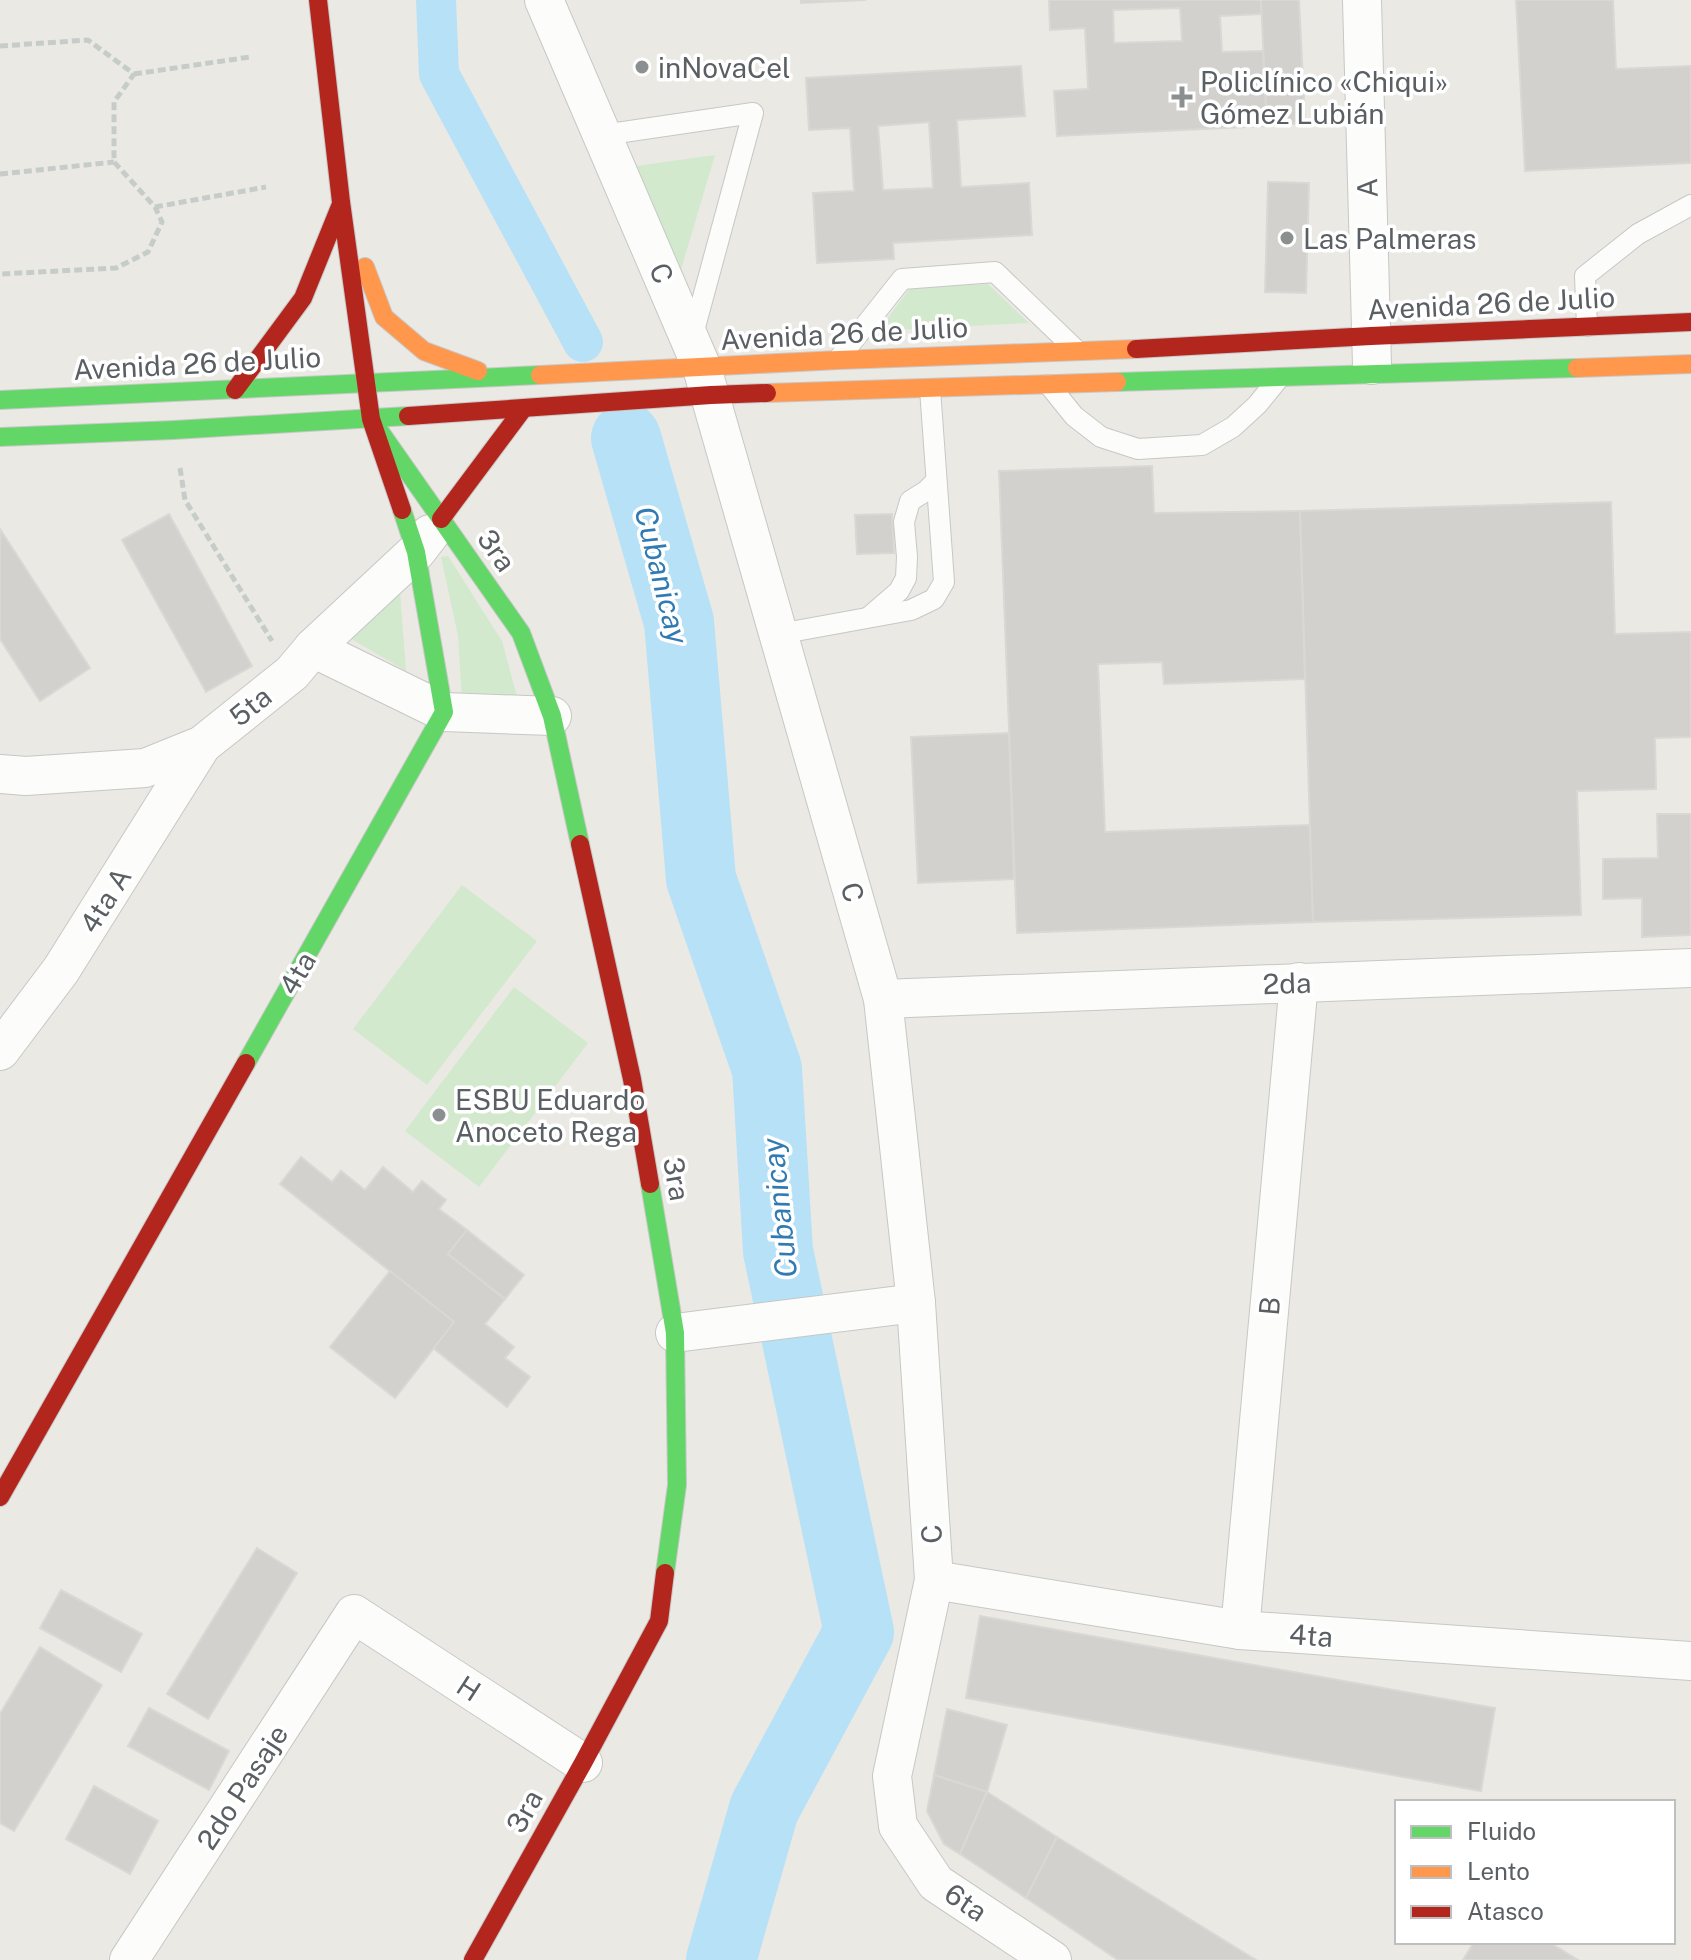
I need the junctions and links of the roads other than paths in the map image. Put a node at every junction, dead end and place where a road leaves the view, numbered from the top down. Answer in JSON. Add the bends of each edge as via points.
{"nodes":[{"id":1,"x":318,"y":0,"type":"edge"},
{"id":2,"x":544,"y":0,"type":"edge"},
{"id":3,"x":1362,"y":0,"type":"edge"},
{"id":4,"x":603,"y":135,"type":"junction"},
{"id":5,"x":341,"y":202,"type":"junction"},
{"id":6,"x":1691,"y":205,"type":"edge"},
{"id":7,"x":1691,"y":322,"type":"edge"},
{"id":8,"x":1587,"y":326,"type":"junction"},
{"id":9,"x":1371,"y":336,"type":"junction"},
{"id":10,"x":1078,"y":352,"type":"junction"},
{"id":11,"x":839,"y":360,"type":"junction"},
{"id":12,"x":1691,"y":364,"type":"edge"},
{"id":13,"x":701,"y":368,"type":"junction"},
{"id":14,"x":1372,"y":375,"type":"junction"},
{"id":15,"x":495,"y":377,"type":"junction"},
{"id":16,"x":1279,"y":378,"type":"junction"},
{"id":17,"x":367,"y":384,"type":"junction"},
{"id":18,"x":1049,"y":385,"type":"junction"},
{"id":19,"x":930,"y":389,"type":"junction"},
{"id":20,"x":235,"y":390,"type":"junction"},
{"id":21,"x":0,"y":400,"type":"edge"},
{"id":22,"x":523,"y":409,"type":"junction"},
{"id":23,"x":371,"y":419,"type":"junction"},
{"id":24,"x":0,"y":437,"type":"edge"},
{"id":25,"x":936,"y":481,"type":"junction"},
{"id":26,"x":441,"y":519,"type":"junction"},
{"id":27,"x":416,"y":552,"type":"junction"},
{"id":28,"x":867,"y":618,"type":"junction"},
{"id":29,"x":779,"y":634,"type":"junction"},
{"id":30,"x":302,"y":660,"type":"junction"},
{"id":31,"x":444,"y":712,"type":"junction"},
{"id":32,"x":552,"y":716,"type":"junction"},
{"id":33,"x":202,"y":745,"type":"junction"},
{"id":34,"x":0,"y":774,"type":"edge"},
{"id":35,"x":1691,"y":968,"type":"edge"},
{"id":36,"x":1299,"y":982,"type":"junction"},
{"id":37,"x":883,"y":999,"type":"junction"},
{"id":38,"x":0,"y":1051,"type":"edge"},
{"id":39,"x":901,"y":1305,"type":"junction"},
{"id":40,"x":675,"y":1333,"type":"junction"},
{"id":41,"x":0,"y":1497,"type":"edge"},
{"id":42,"x":934,"y":1580,"type":"junction"},
{"id":43,"x":354,"y":1614,"type":"joint"},
{"id":44,"x":1240,"y":1630,"type":"junction"},
{"id":45,"x":1691,"y":1661,"type":"edge"},
{"id":46,"x":583,"y":1763,"type":"junction"},
{"id":47,"x":898,"y":1826,"type":"joint"},
{"id":48,"x":129,"y":1960,"type":"edge"},
{"id":49,"x":473,"y":1960,"type":"edge"},
{"id":50,"x":1052,"y":1960,"type":"edge"}],
"edges":[{"from":1,"to":5,"type":"main road"},
{"from":2,"to":4,"type":"street","name":"C"},
{"from":3,"to":9,"type":"street","name":"A"},
{"from":4,"to":13,"type":"street","name":"C"},
{"from":4,"to":13,"type":"lane","via":[[753,113]]},
{"from":5,"to":15,"type":"main road","via":[[384,317],[424,351]]},
{"from":5,"to":17,"type":"main road"},
{"from":5,"to":20,"type":"main road","via":[[303,298]]},
{"from":6,"to":8,"type":"lane","via":[[1638,234],[1585,276]]},
{"from":7,"to":8,"type":"main road","name":"Avenida 26 de Julio"},
{"from":8,"to":9,"type":"main road","name":"Avenida 26 de Julio"},
{"from":9,"to":10,"type":"main road","name":"Avenida 26 de Julio"},
{"from":9,"to":14,"type":"street","name":"A"},
{"from":10,"to":11,"type":"main road","name":"Avenida 26 de Julio"},
{"from":10,"to":11,"type":"lane","via":[[995,272],[902,279]]},
{"from":11,"to":13,"type":"main road","name":"Avenida 26 de Julio"},
{"from":12,"to":14,"type":"main road","name":"Avenida 26 de Julio"},
{"from":13,"to":15,"type":"main road","name":"Avenida 26 de Julio"},
{"from":13,"to":19,"type":"main road","name":"Avenida 26 de Julio"},
{"from":13,"to":22,"type":"main road","name":"Avenida 26 de Julio","via":[[671,398]]},
{"from":13,"to":29,"type":"street","name":"C"},
{"from":14,"to":16,"type":"main road","name":"Avenida 26 de Julio"},
{"from":15,"to":17,"type":"main road","name":"Avenida 26 de Julio"},
{"from":16,"to":18,"type":"main road","name":"Avenida 26 de Julio"},
{"from":16,"to":18,"type":"lane","via":[[1241,420],[1202,445],[1138,449],[1101,437],[1074,416]]},
{"from":17,"to":20,"type":"main road","name":"Avenida 26 de Julio"},
{"from":17,"to":23,"type":"main road"},
{"from":18,"to":19,"type":"main road","name":"Avenida 26 de Julio"},
{"from":19,"to":25,"type":"lane"},
{"from":20,"to":21,"type":"main road","name":"Avenida 26 de Julio"},
{"from":22,"to":23,"type":"main road","name":"Avenida 26 de Julio"},
{"from":22,"to":26,"type":"main road"},
{"from":23,"to":24,"type":"main road","name":"Avenida 26 de Julio"},
{"from":23,"to":26,"type":"main road","name":"3ra"},
{"from":23,"to":27,"type":"main road"},
{"from":25,"to":28,"type":"lane","via":[[910,501],[904,522],[906,578],[899,591]]},
{"from":25,"to":28,"type":"lane","via":[[944,582],[934,599],[911,610]]},
{"from":26,"to":27,"type":"street","name":"5ta"},
{"from":26,"to":32,"type":"main road","name":"3ra","via":[[521,633]]},
{"from":27,"to":30,"type":"street","name":"5ta"},
{"from":27,"to":31,"type":"main road"},
{"from":28,"to":29,"type":"lane"},
{"from":29,"to":37,"type":"street","name":"C"},
{"from":30,"to":31,"type":"street"},
{"from":30,"to":33,"type":"street","name":"5ta"},
{"from":31,"to":32,"type":"street"},
{"from":31,"to":41,"type":"main road","name":"4ta"},
{"from":32,"to":40,"type":"main road","name":"3ra","via":[[632,1079]]},
{"from":33,"to":34,"type":"street","name":"5ta","via":[[145,768]]},
{"from":33,"to":38,"type":"street","name":"4ta A","via":[[61,970]]},
{"from":35,"to":36,"type":"street","name":"2da"},
{"from":36,"to":37,"type":"street","name":"2da"},
{"from":36,"to":44,"type":"street","name":"B"},
{"from":37,"to":39,"type":"street","name":"C"},
{"from":39,"to":40,"type":"street"},
{"from":39,"to":42,"type":"street","name":"C"},
{"from":40,"to":46,"type":"main road","name":"3ra","via":[[677,1485],[659,1621]]},
{"from":42,"to":44,"type":"street","name":"4ta"},
{"from":42,"to":47,"type":"street","name":"C","via":[[892,1776]]},
{"from":43,"to":46,"type":"street","name":"H"},
{"from":43,"to":48,"type":"street","name":"2do Pasaje"},
{"from":44,"to":45,"type":"street","name":"4ta"},
{"from":46,"to":49,"type":"main road","name":"3ra"},
{"from":47,"to":50,"type":"street","name":"6ta","via":[[936,1883]]}]}
